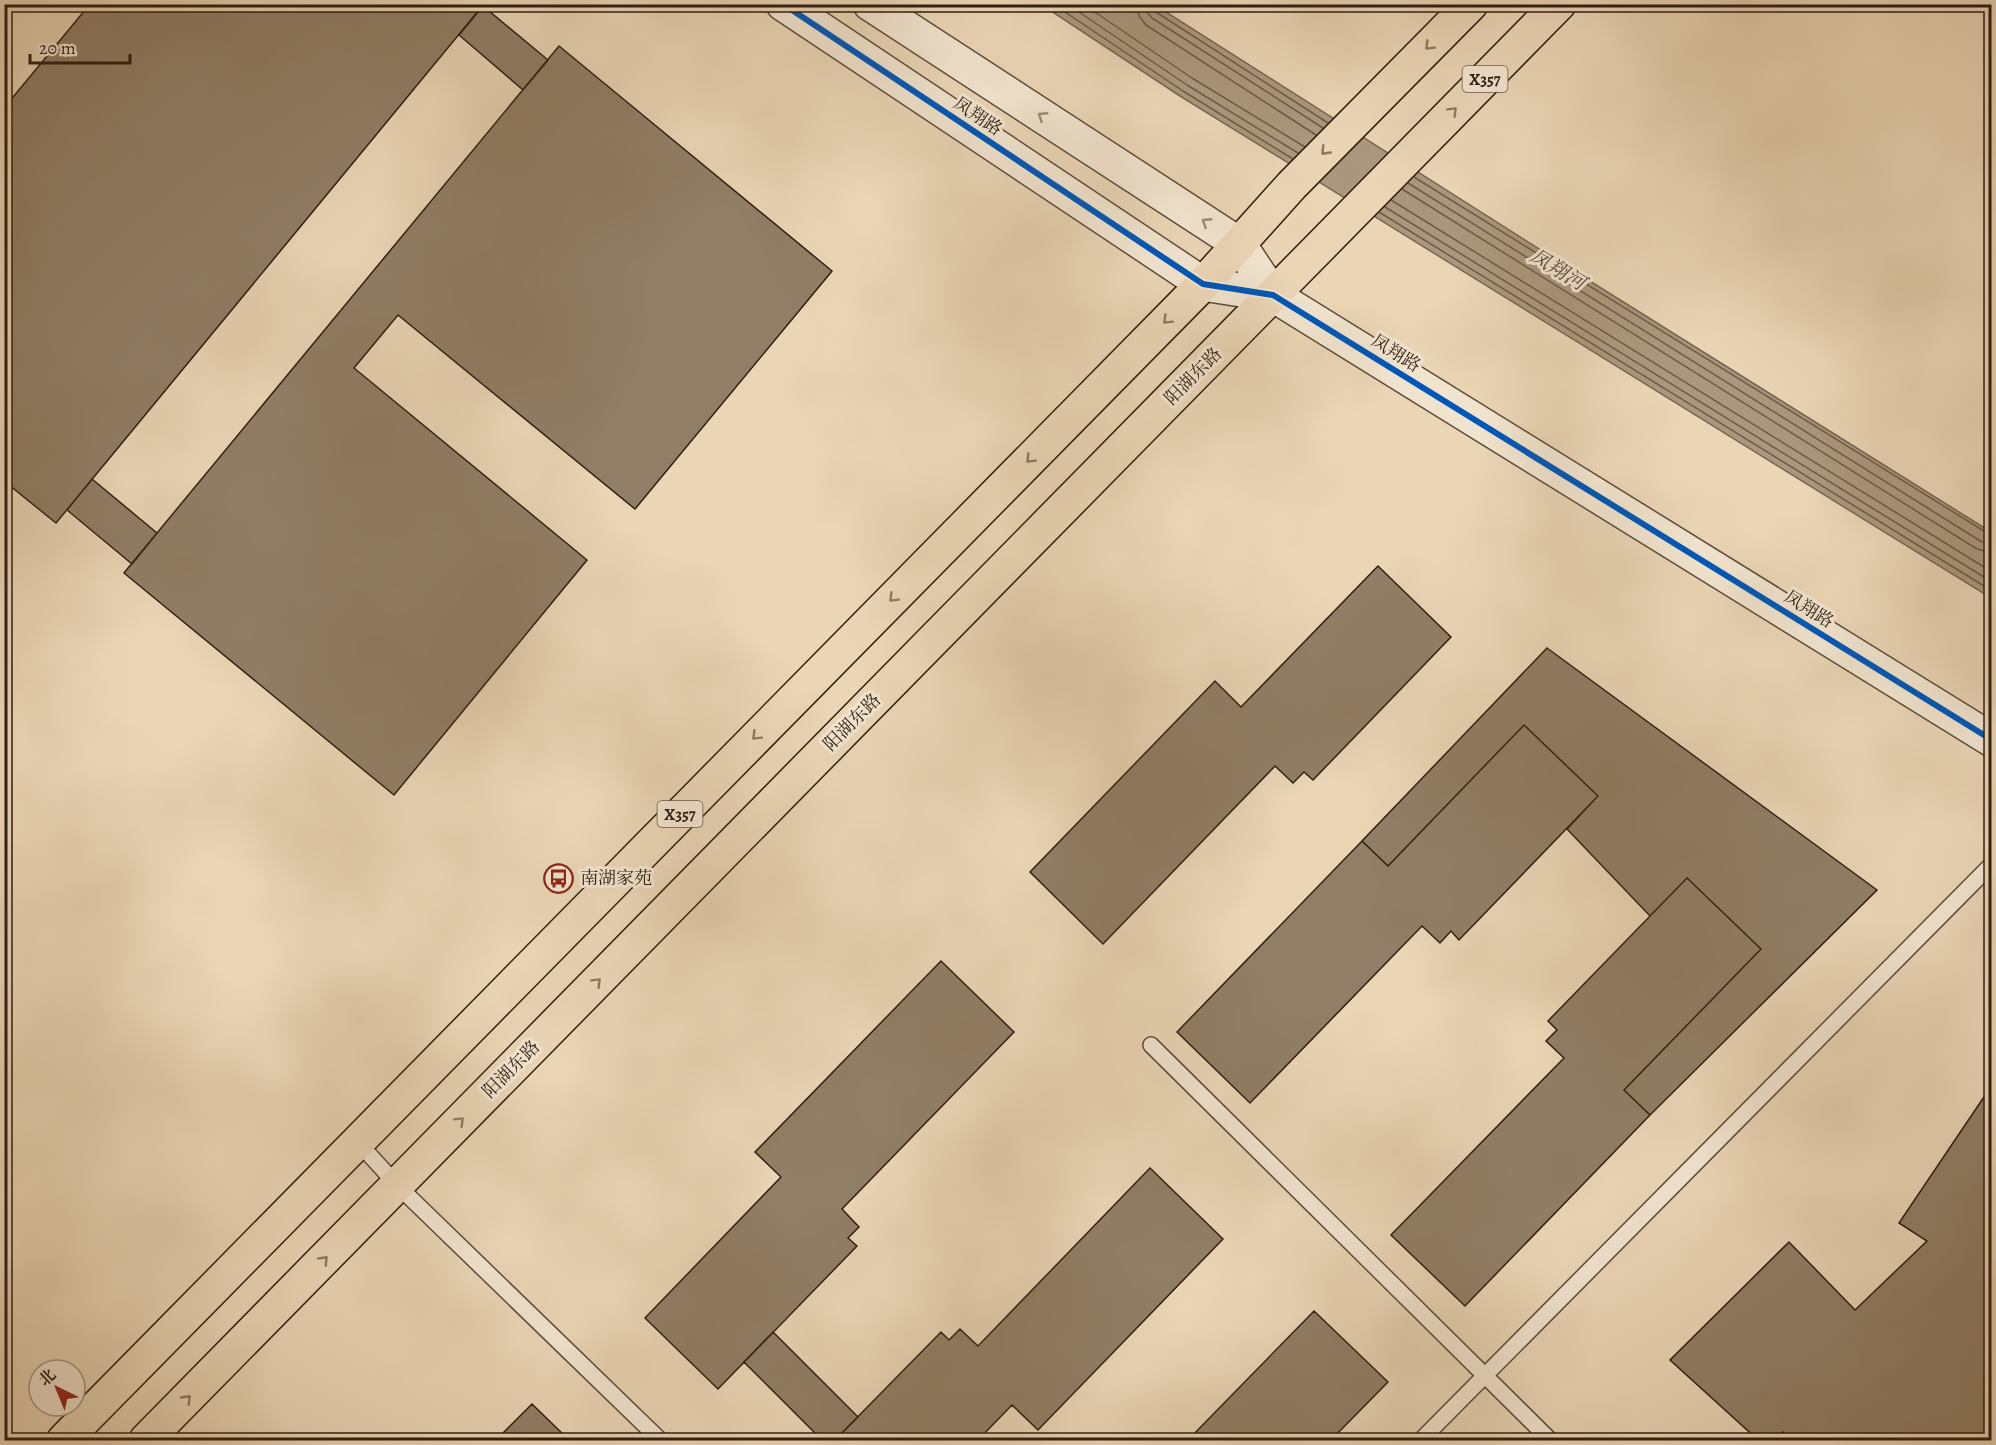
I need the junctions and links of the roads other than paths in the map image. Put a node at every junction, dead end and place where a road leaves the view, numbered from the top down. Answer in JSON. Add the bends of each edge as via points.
{"nodes":[{"id":1,"x":783,"y":4,"type":"edge"},
{"id":2,"x":870,"y":4,"type":"edge"},
{"id":3,"x":1471,"y":4,"type":"edge"},
{"id":4,"x":1559,"y":4,"type":"edge"},
{"id":5,"x":1239,"y":244,"type":"junction"},
{"id":6,"x":1203,"y":284,"type":"junction"},
{"id":7,"x":1273,"y":294,"type":"junction"},
{"id":8,"x":1992,"y":740,"type":"edge"},
{"id":9,"x":1992,"y":864,"type":"edge"},
{"id":10,"x":1151,"y":1045,"type":"dead end"},
{"id":11,"x":357,"y":1141,"type":"junction"},
{"id":12,"x":397,"y":1185,"type":"junction"},
{"id":13,"x":1485,"y":1376,"type":"junction"},
{"id":14,"x":64,"y":1440,"type":"edge"},
{"id":15,"x":146,"y":1440,"type":"edge"},
{"id":16,"x":660,"y":1440,"type":"edge"},
{"id":17,"x":1421,"y":1440,"type":"edge"},
{"id":18,"x":1550,"y":1440,"type":"edge"}],
"edges":[{"from":1,"to":6,"type":"street","name":"凤翔路"},
{"from":5,"to":2,"type":"street","name":"凤翔路","one_way":true},
{"from":3,"to":5,"type":"main road","number":"X357","one_way":true,"via":[[1357,117]]},
{"from":7,"to":4,"type":"main road","name":"阳湖东路","number":"X357","one_way":true},
{"from":5,"to":6,"type":"main road","number":"X357"},
{"from":5,"to":7,"type":"street","name":"凤翔路"},
{"from":6,"to":7,"type":"street","name":"凤翔路"},
{"from":6,"to":11,"type":"main road","number":"X357","one_way":true},
{"from":7,"to":8,"type":"street","name":"凤翔路"},
{"from":12,"to":7,"type":"main road","name":"阳湖东路","one_way":true},
{"from":9,"to":13,"type":"lane"},
{"from":10,"to":13,"type":"lane"},
{"from":11,"to":12,"type":"lane"},
{"from":11,"to":14,"type":"main road","number":"X357"},
{"from":15,"to":12,"type":"main road","name":"阳湖东路","one_way":true},
{"from":12,"to":16,"type":"lane"},
{"from":13,"to":17,"type":"lane"},
{"from":13,"to":18,"type":"lane"}]}
